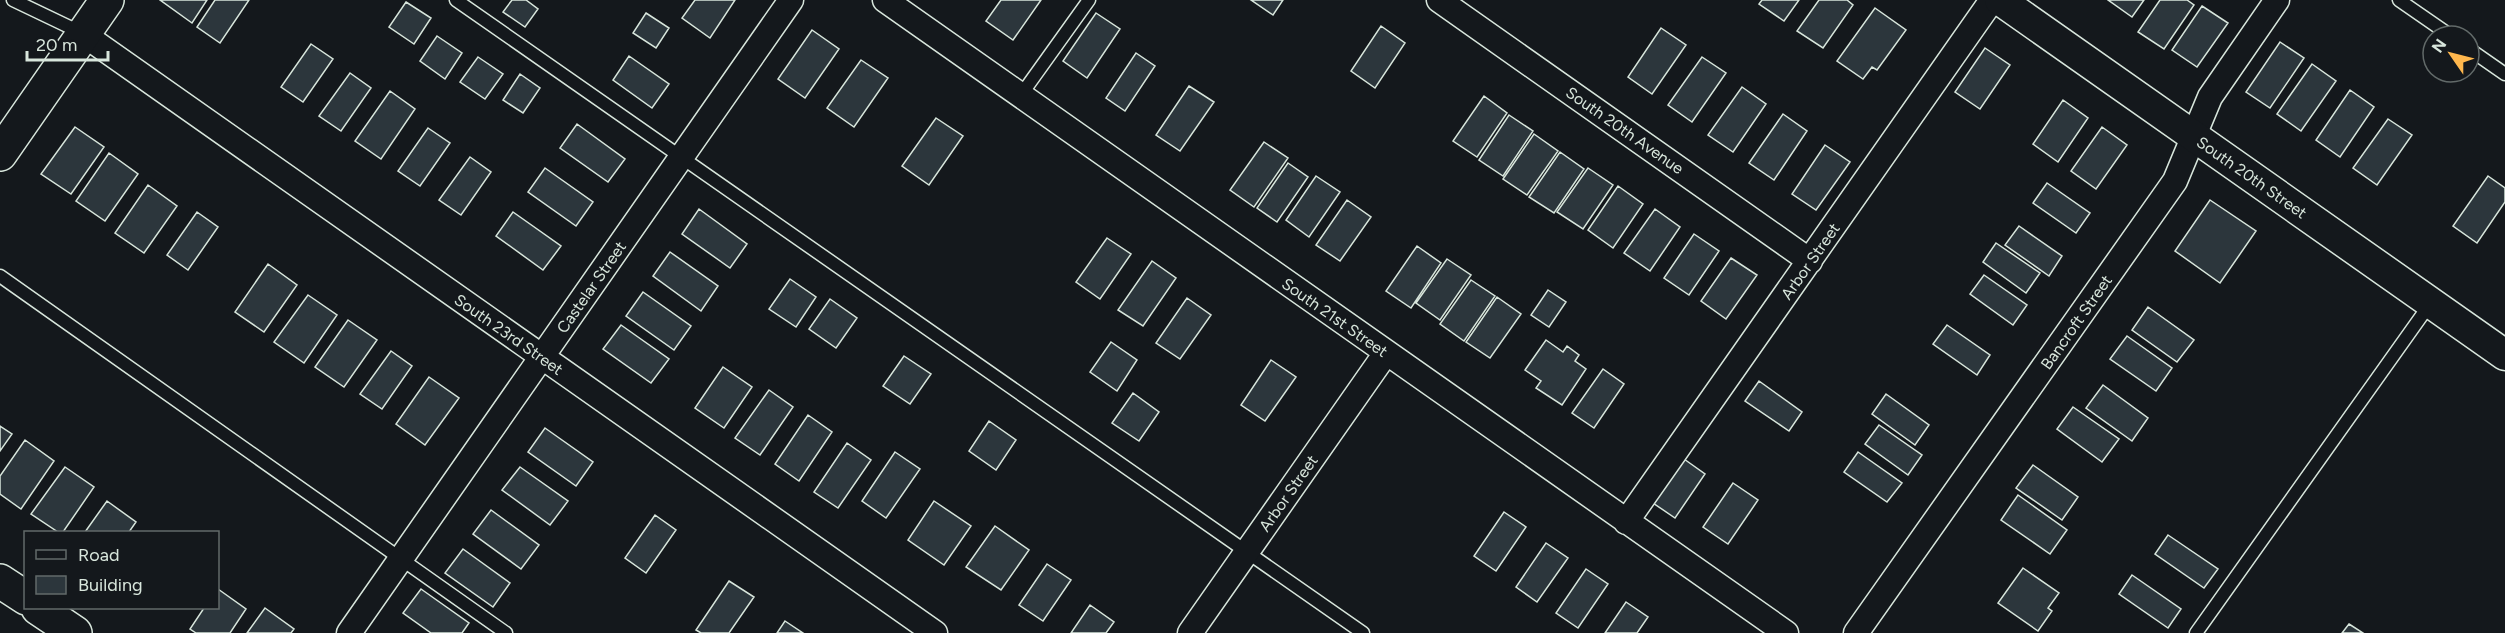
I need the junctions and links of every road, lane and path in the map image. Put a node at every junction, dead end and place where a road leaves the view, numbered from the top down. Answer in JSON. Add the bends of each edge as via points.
{"nodes":[{"id":1,"x":13,"y":0,"type":"edge"},
{"id":2,"x":107,"y":0,"type":"edge"},
{"id":3,"x":456,"y":0,"type":"edge"},
{"id":4,"x":791,"y":0,"type":"edge"},
{"id":5,"x":885,"y":0,"type":"edge"},
{"id":6,"x":1089,"y":0,"type":"edge"},
{"id":7,"x":1439,"y":0,"type":"edge"},
{"id":8,"x":1992,"y":0,"type":"edge"},
{"id":9,"x":2000,"y":0,"type":"edge"},
{"id":10,"x":2277,"y":0,"type":"edge"},
{"id":11,"x":2399,"y":0,"type":"edge"},
{"id":12,"x":2434,"y":24,"type":"edge"},
{"id":13,"x":83,"y":34,"type":"junction"},
{"id":14,"x":2481,"y":57,"type":"edge"},
{"id":15,"x":2505,"y":74,"type":"edge"},
{"id":16,"x":1020,"y":95,"type":"junction"},
{"id":17,"x":2194,"y":136,"type":"junction"},
{"id":18,"x":0,"y":153,"type":"edge"},
{"id":19,"x":681,"y":158,"type":"junction"},
{"id":20,"x":1810,"y":261,"type":"junction"},
{"id":21,"x":0,"y":276,"type":"edge"},
{"id":22,"x":2431,"y":303,"type":"junction"},
{"id":23,"x":1386,"y":353,"type":"junction"},
{"id":24,"x":2505,"y":355,"type":"edge"},
{"id":25,"x":542,"y":357,"type":"junction"},
{"id":26,"x":1626,"y":522,"type":"junction"},
{"id":27,"x":1247,"y":552,"type":"junction"},
{"id":28,"x":401,"y":559,"type":"junction"},
{"id":29,"x":0,"y":581,"type":"edge"},
{"id":30,"x":24,"y":597,"type":"edge"},
{"id":31,"x":39,"y":609,"type":"edge"},
{"id":32,"x":75,"y":633,"type":"edge"},
{"id":33,"x":349,"y":633,"type":"edge"},
{"id":34,"x":506,"y":633,"type":"edge"},
{"id":35,"x":935,"y":633,"type":"edge"},
{"id":36,"x":1190,"y":633,"type":"edge"},
{"id":37,"x":1363,"y":633,"type":"edge"},
{"id":38,"x":1786,"y":633,"type":"edge"},
{"id":39,"x":1856,"y":633,"type":"edge"},
{"id":40,"x":2196,"y":633,"type":"edge"}],
"edges":[{"from":1,"to":13,"type":"lane"},
{"from":2,"to":13,"type":"main road"},
{"from":3,"to":19,"type":"lane"},
{"from":4,"to":19,"type":"street","name":"Castelar Street"},
{"from":5,"to":16,"type":"street","name":"South 21st Street"},
{"from":6,"to":16,"type":"lane"},
{"from":7,"to":20,"type":"street","name":"South 20th Avenue"},
{"from":8,"to":20,"type":"street","name":"Arbor Street"},
{"from":9,"to":17,"type":"street","name":"South 20th Street"},
{"from":10,"to":17,"type":"street","name":"Bancroft Street","via":[[2210,97]]},
{"from":11,"to":12,"type":"lane"},
{"from":13,"to":18,"type":"main road"},
{"from":13,"to":25,"type":"street","name":"South 23rd Street"},
{"from":14,"to":15,"type":"lane"},
{"from":16,"to":23,"type":"street","name":"South 21st Street"},
{"from":17,"to":22,"type":"street","name":"South 20th Street"},
{"from":17,"to":39,"type":"street","name":"Bancroft Street","via":[[2175,181]]},
{"from":19,"to":25,"type":"street","name":"Castelar Street"},
{"from":19,"to":27,"type":"lane"},
{"from":20,"to":26,"type":"street","name":"Arbor Street"},
{"from":21,"to":28,"type":"lane"},
{"from":22,"to":24,"type":"street","name":"South 20th Street"},
{"from":22,"to":40,"type":"lane"},
{"from":23,"to":26,"type":"street","name":"South 21st Street"},
{"from":23,"to":27,"type":"street","name":"Arbor Street"},
{"from":25,"to":28,"type":"street","name":"Castelar Street"},
{"from":25,"to":35,"type":"street","name":"South 23rd Street"},
{"from":26,"to":38,"type":"street","name":"South 21st Street"},
{"from":27,"to":36,"type":"street","name":"Arbor Street"},
{"from":27,"to":37,"type":"lane"},
{"from":28,"to":33,"type":"street","name":"Castelar Street"},
{"from":28,"to":34,"type":"lane"},
{"from":29,"to":30,"type":"main road"},
{"from":31,"to":32,"type":"main road"}]}
